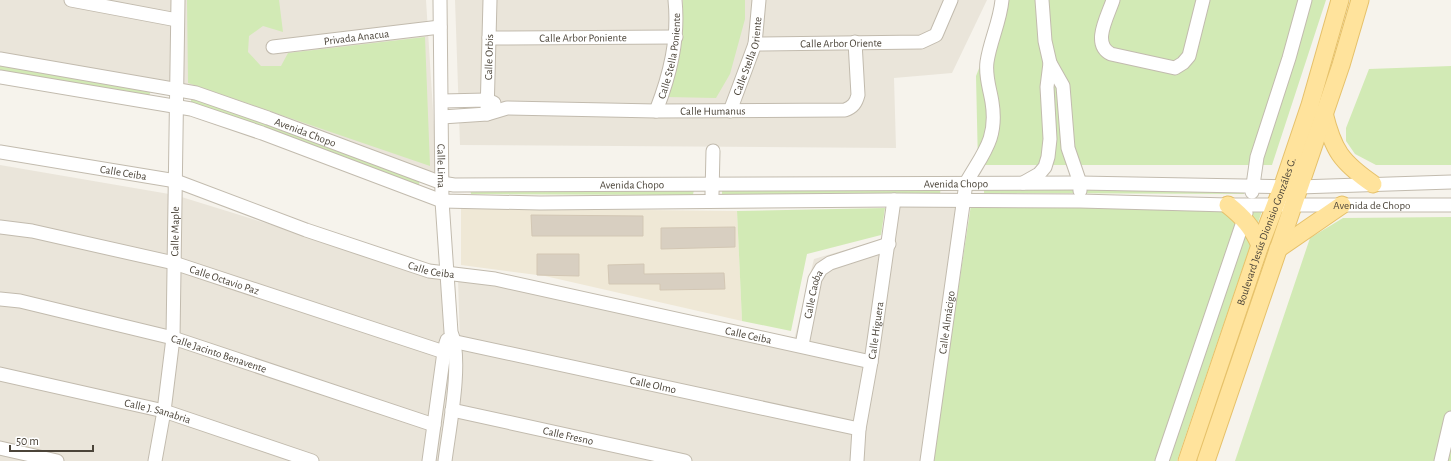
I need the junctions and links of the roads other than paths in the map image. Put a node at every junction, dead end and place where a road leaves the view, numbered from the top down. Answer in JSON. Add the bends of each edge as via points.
{"nodes":[{"id":1,"x":71,"y":0,"type":"edge"},
{"id":2,"x":178,"y":0,"type":"edge"},
{"id":3,"x":440,"y":0,"type":"edge"},
{"id":4,"x":490,"y":0,"type":"edge"},
{"id":5,"x":675,"y":0,"type":"edge"},
{"id":6,"x":759,"y":0,"type":"edge"},
{"id":7,"x":951,"y":0,"type":"edge"},
{"id":8,"x":1002,"y":0,"type":"edge"},
{"id":9,"x":1042,"y":0,"type":"edge"},
{"id":10,"x":1113,"y":0,"type":"edge"},
{"id":11,"x":1203,"y":0,"type":"edge"},
{"id":12,"x":1305,"y":0,"type":"edge"},
{"id":13,"x":1340,"y":0,"type":"edge"},
{"id":14,"x":1360,"y":0,"type":"edge"},
{"id":15,"x":177,"y":20,"type":"junction"},
{"id":16,"x":440,"y":27,"type":"junction"},
{"id":17,"x":676,"y":37,"type":"junction"},
{"id":18,"x":489,"y":38,"type":"junction"},
{"id":19,"x":854,"y":42,"type":"junction"},
{"id":20,"x":754,"y":44,"type":"junction"},
{"id":21,"x":273,"y":47,"type":"dead end"},
{"id":22,"x":0,"y":59,"type":"edge"},
{"id":23,"x":1050,"y":63,"type":"junction"},
{"id":24,"x":0,"y":77,"type":"edge"},
{"id":25,"x":176,"y":89,"type":"junction"},
{"id":26,"x":487,"y":100,"type":"junction"},
{"id":27,"x":442,"y":101,"type":"junction"},
{"id":28,"x":176,"y":106,"type":"junction"},
{"id":29,"x":507,"y":108,"type":"junction"},
{"id":30,"x":656,"y":111,"type":"junction"},
{"id":31,"x":730,"y":111,"type":"junction"},
{"id":32,"x":1324,"y":113,"type":"junction"},
{"id":33,"x":487,"y":114,"type":"junction"},
{"id":34,"x":442,"y":117,"type":"junction"},
{"id":35,"x":0,"y":152,"type":"edge"},
{"id":36,"x":713,"y":152,"type":"dead end"},
{"id":37,"x":176,"y":181,"type":"junction"},
{"id":38,"x":1451,"y":182,"type":"edge"},
{"id":39,"x":442,"y":183,"type":"junction"},
{"id":40,"x":966,"y":183,"type":"junction"},
{"id":41,"x":1080,"y":183,"type":"junction"},
{"id":42,"x":1022,"y":184,"type":"junction"},
{"id":43,"x":1372,"y":184,"type":"junction"},
{"id":44,"x":712,"y":185,"type":"junction"},
{"id":45,"x":1254,"y":185,"type":"junction"},
{"id":46,"x":1291,"y":186,"type":"junction"},
{"id":47,"x":894,"y":200,"type":"junction"},
{"id":48,"x":442,"y":201,"type":"junction"},
{"id":49,"x":1080,"y":201,"type":"junction"},
{"id":50,"x":712,"y":202,"type":"junction"},
{"id":51,"x":964,"y":202,"type":"junction"},
{"id":52,"x":1228,"y":205,"type":"joint"},
{"id":53,"x":1285,"y":205,"type":"junction"},
{"id":54,"x":1342,"y":205,"type":"junction"},
{"id":55,"x":1451,"y":205,"type":"edge"},
{"id":56,"x":1247,"y":211,"type":"junction"},
{"id":57,"x":0,"y":227,"type":"edge"},
{"id":58,"x":889,"y":244,"type":"junction"},
{"id":59,"x":1260,"y":245,"type":"junction"},
{"id":60,"x":1278,"y":249,"type":"junction"},
{"id":61,"x":174,"y":263,"type":"junction"},
{"id":62,"x":446,"y":274,"type":"junction"},
{"id":63,"x":0,"y":299,"type":"edge"},
{"id":64,"x":173,"y":338,"type":"junction"},
{"id":65,"x":449,"y":341,"type":"junction"},
{"id":66,"x":802,"y":345,"type":"junction"},
{"id":67,"x":871,"y":362,"type":"junction"},
{"id":68,"x":0,"y":374,"type":"edge"},
{"id":69,"x":452,"y":410,"type":"junction"},
{"id":70,"x":164,"y":411,"type":"junction"},
{"id":71,"x":1450,"y":424,"type":"edge"},
{"id":72,"x":434,"y":425,"type":"junction"},
{"id":73,"x":859,"y":429,"type":"junction"},
{"id":74,"x":0,"y":448,"type":"edge"},
{"id":75,"x":57,"y":461,"type":"edge"},
{"id":76,"x":155,"y":461,"type":"edge"},
{"id":77,"x":312,"y":461,"type":"edge"},
{"id":78,"x":429,"y":461,"type":"edge"},
{"id":79,"x":445,"y":461,"type":"edge"},
{"id":80,"x":685,"y":461,"type":"edge"},
{"id":81,"x":857,"y":461,"type":"edge"},
{"id":82,"x":927,"y":461,"type":"edge"},
{"id":83,"x":1162,"y":461,"type":"edge"},
{"id":84,"x":1187,"y":461,"type":"edge"},
{"id":85,"x":1206,"y":461,"type":"edge"},
{"id":86,"x":1442,"y":461,"type":"edge"}],
"edges":[{"from":1,"to":15,"type":"street"},
{"from":2,"to":15,"type":"street","name":"Calle Maple"},
{"from":3,"to":16,"type":"street","name":"Calle Lima"},
{"from":4,"to":18,"type":"street","name":"Calle Orbis"},
{"from":5,"to":17,"type":"street","name":"Calle Stella Poniente"},
{"from":6,"to":20,"type":"street","name":"Calle Stella Oriente"},
{"from":7,"to":19,"type":"street","name":"Calle Arbor Oriente","via":[[936,35],[928,40]]},
{"from":8,"to":40,"type":"street","via":[[987,62],[994,119],[992,134],[988,146]]},
{"from":9,"to":23,"type":"street","via":[[1045,41]]},
{"from":10,"to":11,"type":"street","via":[[1100,40],[1103,48],[1111,54],[1175,68],[1189,56]]},
{"from":12,"to":45,"type":"street","via":[[1257,157]]},
{"from":13,"to":46,"type":"main road","name":"Boulevard Jesús Dionisio Gonzáles G.","via":[[1310,105]]},
{"from":14,"to":32,"type":"main road","name":"Boulevard Jesús Dionisio Gonzáles G."},
{"from":15,"to":25,"type":"street","name":"Calle Maple"},
{"from":16,"to":21,"type":"street","name":"Privada Anacua"},
{"from":16,"to":27,"type":"street","name":"Calle Lima"},
{"from":17,"to":18,"type":"street","name":"Calle Arbor Poniente"},
{"from":17,"to":30,"type":"street","name":"Calle Stella Poniente","via":[[666,86]]},
{"from":18,"to":26,"type":"street","name":"Calle Orbis"},
{"from":19,"to":20,"type":"street","name":"Calle Arbor Oriente"},
{"from":19,"to":31,"type":"street","name":"Calle Humanus","via":[[858,95],[852,107],[845,110]]},
{"from":20,"to":31,"type":"street","name":"Calle Stella Oriente"},
{"from":22,"to":25,"type":"street","name":"Avenida Chopo"},
{"from":23,"to":41,"type":"street","via":[[1063,86],[1068,148]]},
{"from":23,"to":42,"type":"street","via":[[1047,87],[1050,139],[1048,157],[1045,167],[1039,174]]},
{"from":24,"to":28,"type":"street","name":"Avenida Chopo"},
{"from":25,"to":28,"type":"street","name":"Calle Maple"},
{"from":25,"to":39,"type":"street","name":"Avenida Chopo","via":[[196,93],[268,118]]},
{"from":26,"to":27,"type":"street","name":"Calle Humanus"},
{"from":26,"to":29,"type":"street","name":"Calle Humanus"},
{"from":26,"to":33,"type":"street","name":"Calle Orbis"},
{"from":27,"to":34,"type":"street","name":"Calle Lima"},
{"from":28,"to":37,"type":"street","name":"Calle Maple"},
{"from":28,"to":48,"type":"street","name":"Avenida Chopo","via":[[262,133]]},
{"from":29,"to":30,"type":"street","name":"Calle Humanus"},
{"from":29,"to":33,"type":"street","name":"Calle Humanus"},
{"from":30,"to":31,"type":"street","name":"Calle Humanus"},
{"from":32,"to":43,"type":"main road","via":[[1336,150],[1350,167]]},
{"from":32,"to":46,"type":"main road","name":"Boulevard Jesús Dionisio Gonzáles G."},
{"from":33,"to":34,"type":"street","name":"Calle Humanus"},
{"from":34,"to":39,"type":"street","name":"Calle Lima"},
{"from":35,"to":37,"type":"street","name":"Calle Ceiba"},
{"from":36,"to":44,"type":"street"},
{"from":37,"to":61,"type":"street","name":"Calle Maple"},
{"from":37,"to":62,"type":"street","name":"Calle Ceiba","via":[[306,230],[429,271]]},
{"from":38,"to":43,"type":"street","name":"Avenida de Chopo"},
{"from":39,"to":44,"type":"street","name":"Avenida Chopo","via":[[540,186]]},
{"from":39,"to":48,"type":"street","name":"Calle Lima"},
{"from":40,"to":42,"type":"street","name":"Avenida Chopo"},
{"from":40,"to":44,"type":"street","name":"Avenida Chopo"},
{"from":40,"to":51,"type":"street","name":"Calle Almácigo"},
{"from":41,"to":42,"type":"street","name":"Avenida Chopo"},
{"from":41,"to":45,"type":"street","name":"Avenida Chopo"},
{"from":41,"to":49,"type":"street"},
{"from":43,"to":46,"type":"street","name":"Avenida de Chopo"},
{"from":44,"to":50,"type":"street"},
{"from":45,"to":46,"type":"street","name":"Avenida Chopo"},
{"from":45,"to":56,"type":"street"},
{"from":46,"to":53,"type":"main road","name":"Boulevard Jesús Dionisio Gonzáles G."},
{"from":47,"to":50,"type":"street","name":"Avenida Chopo"},
{"from":47,"to":51,"type":"street","name":"Avenida Chopo"},
{"from":47,"to":58,"type":"street","name":"Calle Higuera"},
{"from":48,"to":50,"type":"street","name":"Avenida Chopo"},
{"from":48,"to":62,"type":"street","name":"Calle Lima"},
{"from":49,"to":51,"type":"street","name":"Avenida Chopo"},
{"from":49,"to":52,"type":"street","name":"Avenida Chopo"},
{"from":51,"to":82,"type":"street","name":"Calle Almácigo"},
{"from":52,"to":56,"type":"main road"},
{"from":53,"to":54,"type":"street","name":"Avenida de Chopo"},
{"from":53,"to":56,"type":"street"},
{"from":53,"to":59,"type":"main road","name":"Boulevard Jesús Dionisio Gonzáles G."},
{"from":53,"to":60,"type":"main road","name":"Boulevard Jesús Dionisio Gonzáles G."},
{"from":54,"to":55,"type":"street","name":"Avenida de Chopo"},
{"from":54,"to":60,"type":"main road"},
{"from":56,"to":59,"type":"main road"},
{"from":56,"to":83,"type":"street"},
{"from":57,"to":61,"type":"street","name":"Calle Octavio Paz","via":[[32,231]]},
{"from":58,"to":66,"type":"street","name":"Calle Caoba","via":[[830,263],[821,269],[815,279]]},
{"from":58,"to":67,"type":"street","name":"Calle Higuera"},
{"from":59,"to":84,"type":"main road","name":"Boulevard Jesús Dionisio Gonzáles G."},
{"from":60,"to":85,"type":"main road","name":"Boulevard Jesús Dionisio Gonzáles G."},
{"from":61,"to":64,"type":"street","name":"Calle Maple"},
{"from":61,"to":65,"type":"street","name":"Calle Octavio Paz"},
{"from":62,"to":65,"type":"street","name":"Calle Lima"},
{"from":62,"to":66,"type":"street","name":"Calle Ceiba","via":[[495,279]]},
{"from":63,"to":64,"type":"street","name":"Calle Jacinto Benavente","via":[[20,301]]},
{"from":64,"to":70,"type":"street","name":"Calle Maple"},
{"from":64,"to":72,"type":"street","name":"Calle Jacinto Benavente"},
{"from":65,"to":69,"type":"street","name":"Calle Lima","via":[[456,362]]},
{"from":65,"to":72,"type":"street","name":"Calle Lima"},
{"from":65,"to":73,"type":"street","name":"Calle Olmo"},
{"from":66,"to":67,"type":"street","name":"Calle Ceiba"},
{"from":67,"to":73,"type":"street","name":"Calle Higuera"},
{"from":68,"to":70,"type":"street","name":"Calle J. Sanabria"},
{"from":69,"to":79,"type":"street","name":"Calle Lima"},
{"from":69,"to":80,"type":"street","name":"Calle Fresno"},
{"from":70,"to":76,"type":"street","name":"Calle Maple"},
{"from":70,"to":77,"type":"street","name":"Calle J. Sanabria"},
{"from":71,"to":86,"type":"street"},
{"from":72,"to":78,"type":"street","name":"Calle Lima"},
{"from":73,"to":81,"type":"street","name":"Calle Higuera"},
{"from":74,"to":75,"type":"street"}]}
